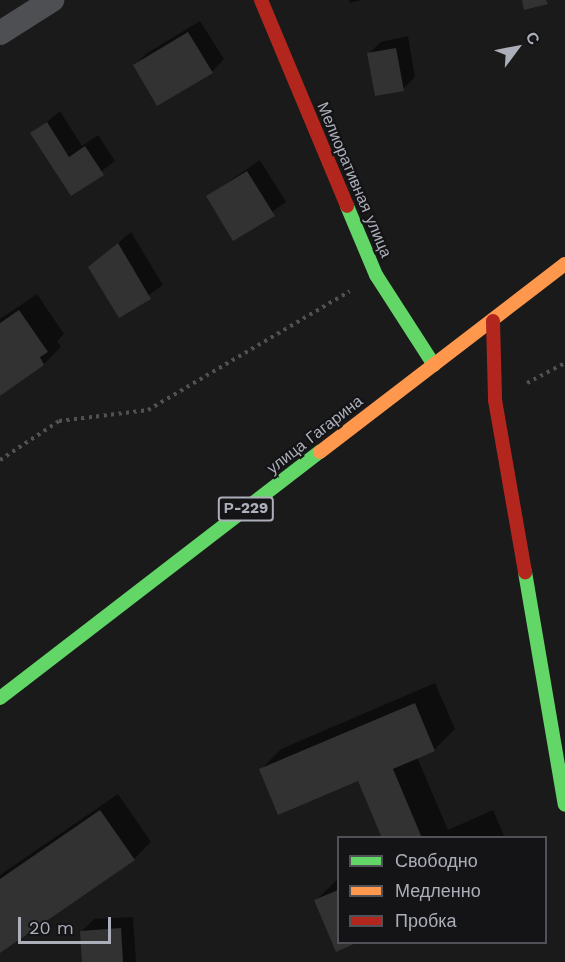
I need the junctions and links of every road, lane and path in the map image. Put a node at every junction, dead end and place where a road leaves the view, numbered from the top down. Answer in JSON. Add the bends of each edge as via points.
{"nodes":[{"id":1,"x":52,"y":0,"type":"edge"},
{"id":2,"x":261,"y":0,"type":"edge"},
{"id":3,"x":0,"y":33,"type":"edge"},
{"id":4,"x":565,"y":264,"type":"edge"},
{"id":5,"x":376,"y":275,"type":"junction"},
{"id":6,"x":493,"y":321,"type":"junction"},
{"id":7,"x":565,"y":363,"type":"edge"},
{"id":8,"x":434,"y":365,"type":"junction"},
{"id":9,"x":495,"y":400,"type":"junction"},
{"id":10,"x":0,"y":460,"type":"edge"},
{"id":11,"x":0,"y":698,"type":"edge"},
{"id":12,"x":565,"y":806,"type":"edge"}],
"edges":[{"from":1,"to":3,"type":"street"},
{"from":2,"to":5,"type":"street","name":"Мелиоративная улица"},
{"from":4,"to":6,"type":"street","name":"улица Гагарина","number":"Р-229"},
{"from":5,"to":8,"type":"street","name":"Мелиоративная улица"},
{"from":5,"to":10,"type":"path","via":[[148,410],[59,421]]},
{"from":6,"to":8,"type":"street","name":"улица Гагарина","number":"Р-229"},
{"from":6,"to":9,"type":"street"},
{"from":7,"to":9,"type":"path"},
{"from":8,"to":11,"type":"street","name":"улица Гагарина","number":"Р-229"},
{"from":9,"to":12,"type":"street"}]}
